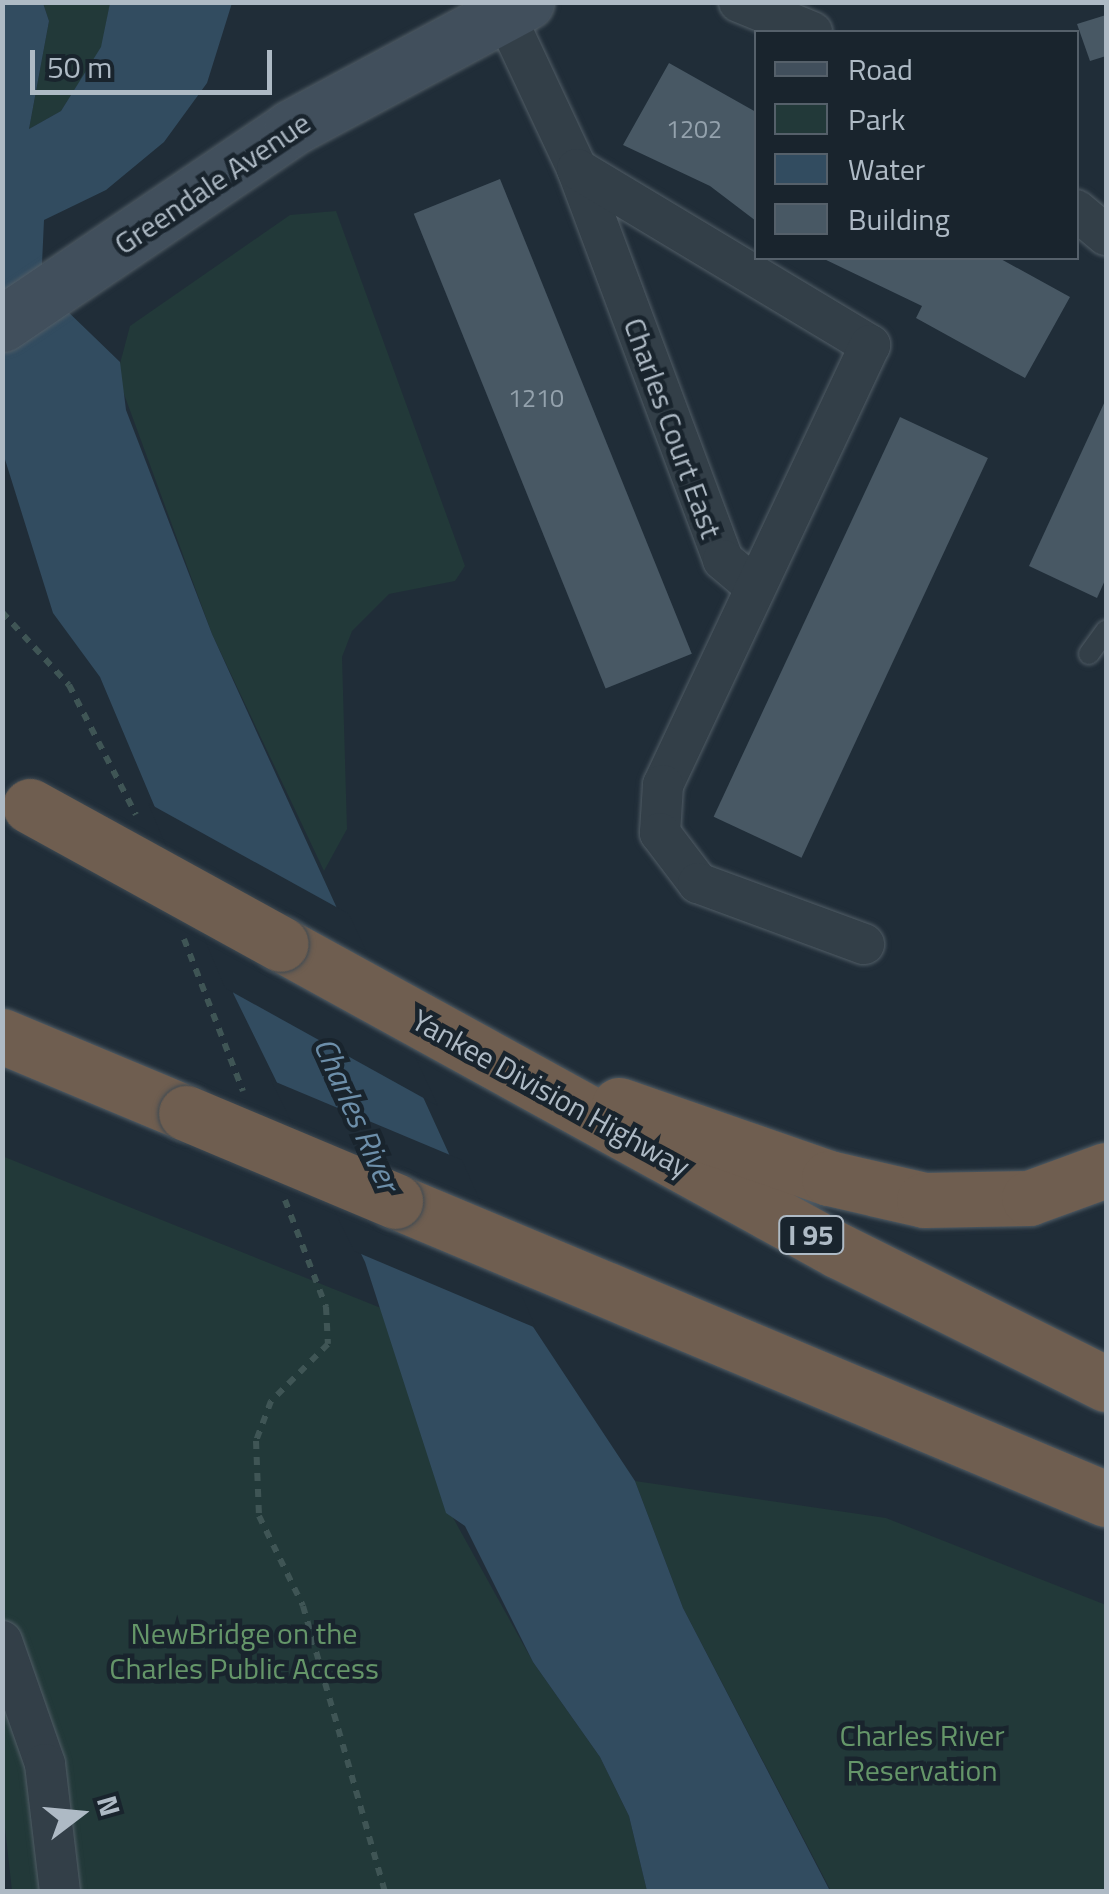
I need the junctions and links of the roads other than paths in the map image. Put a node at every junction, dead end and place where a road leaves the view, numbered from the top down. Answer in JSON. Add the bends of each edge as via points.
{"nodes":[{"id":1,"x":739,"y":2,"type":"edge"},
{"id":2,"x":502,"y":9,"type":"edge"},
{"id":3,"x":800,"y":18,"type":"edge"},
{"id":4,"x":577,"y":169,"type":"junction"},
{"id":5,"x":1079,"y":212,"type":"edge"},
{"id":6,"x":1106,"y":234,"type":"edge"},
{"id":7,"x":6,"y":321,"type":"edge"},
{"id":8,"x":753,"y":585,"type":"junction"},
{"id":9,"x":1106,"y":631,"type":"edge"},
{"id":10,"x":1090,"y":654,"type":"dead end"},
{"id":11,"x":16,"y":798,"type":"edge"},
{"id":12,"x":864,"y":944,"type":"dead end"},
{"id":13,"x":2,"y":1036,"type":"edge"},
{"id":14,"x":2,"y":1067,"type":"edge"},
{"id":15,"x":520,"y":1077,"type":"junction"},
{"id":16,"x":124,"y":1088,"type":"junction"},
{"id":17,"x":1106,"y":1170,"type":"edge"},
{"id":18,"x":1106,"y":1384,"type":"edge"},
{"id":19,"x":1106,"y":1498,"type":"edge"},
{"id":20,"x":2,"y":1640,"type":"edge"},
{"id":21,"x":60,"y":1892,"type":"edge"}],
"edges":[{"from":1,"to":3,"type":"street"},
{"from":2,"to":4,"type":"street","name":"Charles Court East"},
{"from":2,"to":7,"type":"main road","name":"Greendale Avenue","via":[[291,128]]},
{"from":4,"to":8,"type":"street","name":"Charles Court East","via":[[722,560]]},
{"from":4,"to":8,"type":"street","via":[[870,345]]},
{"from":5,"to":6,"type":"street"},
{"from":8,"to":12,"type":"street","via":[[664,785],[660,834],[698,883]]},
{"from":9,"to":10,"type":"lane"},
{"from":11,"to":15,"type":"highway","name":"Yankee Division Highway","number":"I 95","bridge":true},
{"from":13,"to":16,"type":"highway"},
{"from":14,"to":16,"type":"highway"},
{"from":15,"to":17,"type":"highway","via":[[909,1197],[1004,1201]]},
{"from":15,"to":18,"type":"highway","name":"Yankee Division Highway","number":"I 95"},
{"from":16,"to":19,"type":"highway","bridge":true},
{"from":20,"to":21,"type":"street","via":[[45,1764]]}]}
